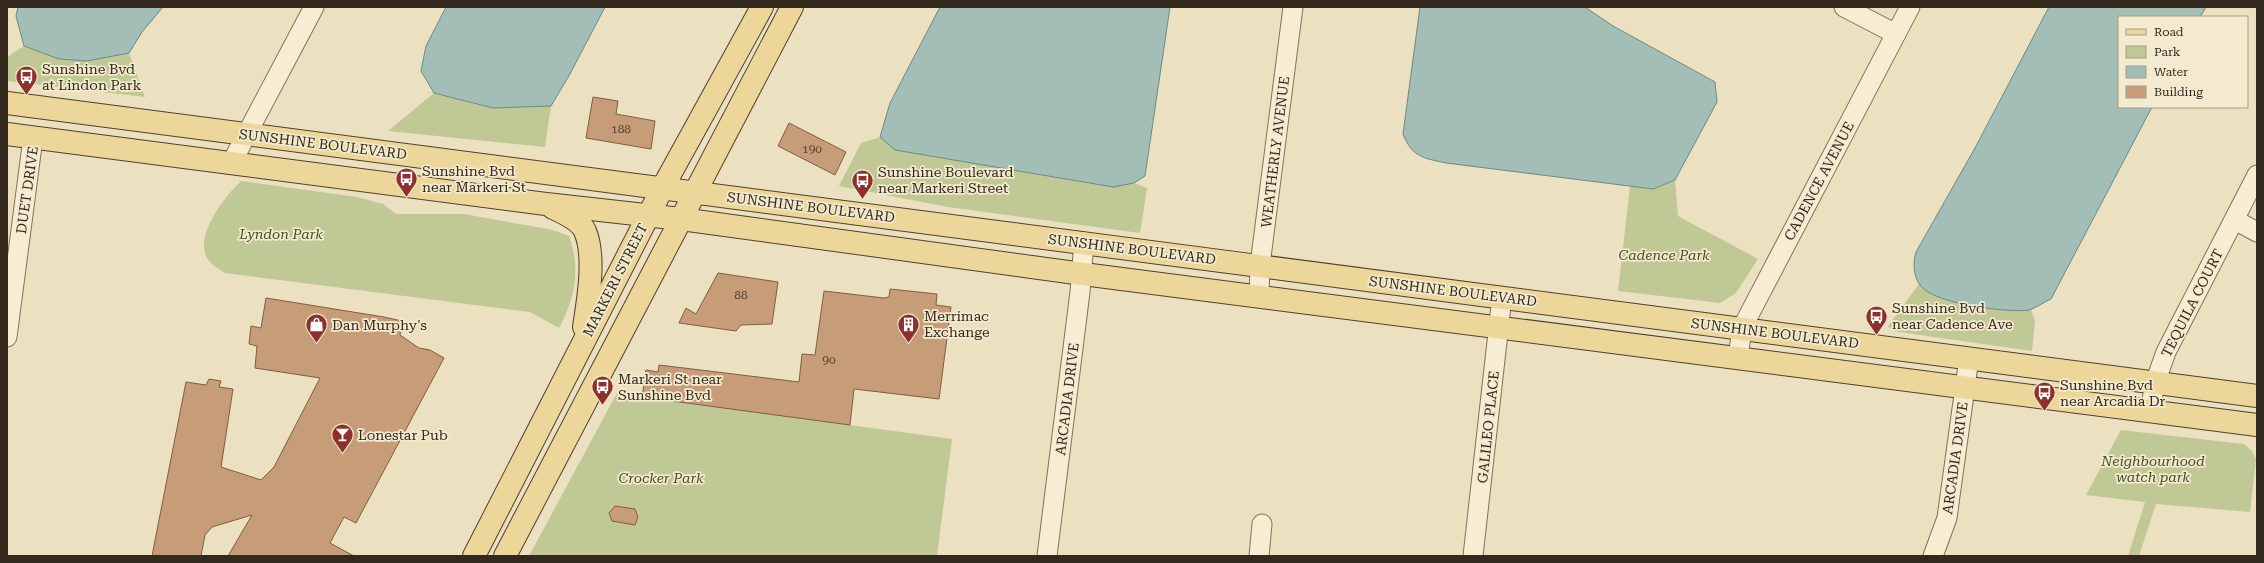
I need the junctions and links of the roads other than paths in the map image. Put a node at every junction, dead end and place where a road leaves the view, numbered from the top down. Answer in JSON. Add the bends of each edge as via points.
{"nodes":[{"id":1,"x":314,"y":7,"type":"edge"},
{"id":2,"x":762,"y":7,"type":"edge"},
{"id":3,"x":792,"y":7,"type":"edge"},
{"id":4,"x":1293,"y":7,"type":"edge"},
{"id":5,"x":1844,"y":7,"type":"edge"},
{"id":6,"x":1910,"y":7,"type":"edge"},
{"id":7,"x":1896,"y":34,"type":"junction"},
{"id":8,"x":7,"y":103,"type":"edge"},
{"id":9,"x":7,"y":134,"type":"edge"},
{"id":10,"x":247,"y":135,"type":"junction"},
{"id":11,"x":33,"y":138,"type":"junction"},
{"id":12,"x":232,"y":162,"type":"junction"},
{"id":13,"x":2257,"y":175,"type":"edge"},
{"id":14,"x":663,"y":187,"type":"junction"},
{"id":15,"x":695,"y":191,"type":"junction"},
{"id":16,"x":546,"y":204,"type":"junction"},
{"id":17,"x":648,"y":216,"type":"junction"},
{"id":18,"x":681,"y":219,"type":"junction"},
{"id":19,"x":2235,"y":220,"type":"junction"},
{"id":20,"x":2257,"y":232,"type":"edge"},
{"id":21,"x":1084,"y":242,"type":"junction"},
{"id":22,"x":1260,"y":265,"type":"junction"},
{"id":23,"x":1083,"y":274,"type":"junction"},
{"id":24,"x":1259,"y":297,"type":"junction"},
{"id":25,"x":1502,"y":297,"type":"junction"},
{"id":26,"x":1498,"y":328,"type":"junction"},
{"id":27,"x":1742,"y":328,"type":"junction"},
{"id":28,"x":7,"y":337,"type":"edge"},
{"id":29,"x":580,"y":348,"type":"junction"},
{"id":30,"x":1738,"y":358,"type":"junction"},
{"id":31,"x":1969,"y":358,"type":"junction"},
{"id":32,"x":2155,"y":383,"type":"junction"},
{"id":33,"x":1965,"y":386,"type":"junction"},
{"id":34,"x":2257,"y":396,"type":"edge"},
{"id":35,"x":2150,"y":411,"type":"junction"},
{"id":36,"x":2257,"y":425,"type":"edge"},
{"id":37,"x":1262,"y":524,"type":"dead end"},
{"id":38,"x":474,"y":556,"type":"edge"},
{"id":39,"x":505,"y":556,"type":"edge"},
{"id":40,"x":1047,"y":556,"type":"edge"},
{"id":41,"x":1259,"y":556,"type":"edge"},
{"id":42,"x":1474,"y":556,"type":"edge"},
{"id":43,"x":1933,"y":556,"type":"edge"}],
"edges":[{"from":1,"to":10,"type":"street"},
{"from":2,"to":14,"type":"main road","name":"MARKERI STREET"},
{"from":3,"to":15,"type":"main road"},
{"from":4,"to":22,"type":"street","name":"WEATHERLY AVENUE"},
{"from":5,"to":7,"type":"street"},
{"from":6,"to":7,"type":"street","name":"CADENCE AVENUE"},
{"from":7,"to":27,"type":"street","name":"CADENCE AVENUE"},
{"from":8,"to":10,"type":"main road","name":"SUNSHINE BOULEVARD"},
{"from":9,"to":11,"type":"main road","name":"SUNSHINE BOULEVARD"},
{"from":10,"to":12,"type":"street"},
{"from":10,"to":14,"type":"main road","name":"SUNSHINE BOULEVARD"},
{"from":11,"to":12,"type":"main road","name":"SUNSHINE BOULEVARD"},
{"from":11,"to":28,"type":"street","name":"DUET DRIVE"},
{"from":12,"to":16,"type":"main road","name":"SUNSHINE BOULEVARD"},
{"from":13,"to":19,"type":"street","name":"TEQUILA COURT"},
{"from":14,"to":15,"type":"main road","name":"SUNSHINE BOULEVARD"},
{"from":14,"to":17,"type":"main road","name":"MARKERI STREET"},
{"from":15,"to":18,"type":"main road"},
{"from":15,"to":21,"type":"main road","name":"SUNSHINE BOULEVARD"},
{"from":16,"to":17,"type":"main road","name":"SUNSHINE BOULEVARD"},
{"from":16,"to":29,"type":"main road","via":[[570,216],[585,231],[590,277]]},
{"from":17,"to":18,"type":"main road","name":"SUNSHINE BOULEVARD"},
{"from":17,"to":29,"type":"main road","name":"MARKERI STREET"},
{"from":18,"to":23,"type":"main road","name":"SUNSHINE BOULEVARD"},
{"from":18,"to":39,"type":"main road"},
{"from":19,"to":20,"type":"street"},
{"from":19,"to":32,"type":"street","name":"TEQUILA COURT","via":[[2166,352]]},
{"from":21,"to":22,"type":"main road","name":"SUNSHINE BOULEVARD"},
{"from":21,"to":23,"type":"street","name":"ARCADIA DRIVE"},
{"from":22,"to":24,"type":"street","name":"WEATHERLY AVENUE"},
{"from":22,"to":25,"type":"main road","name":"SUNSHINE BOULEVARD"},
{"from":23,"to":24,"type":"main road","name":"SUNSHINE BOULEVARD"},
{"from":23,"to":40,"type":"street","name":"ARCADIA DRIVE"},
{"from":24,"to":26,"type":"main road","name":"SUNSHINE BOULEVARD"},
{"from":25,"to":26,"type":"street","name":"GALILEO PLACE"},
{"from":25,"to":27,"type":"main road","name":"SUNSHINE BOULEVARD"},
{"from":26,"to":30,"type":"main road","name":"SUNSHINE BOULEVARD"},
{"from":26,"to":42,"type":"street","name":"GALILEO PLACE"},
{"from":27,"to":30,"type":"street","name":"CADENCE AVENUE"},
{"from":27,"to":31,"type":"main road","name":"SUNSHINE BOULEVARD"},
{"from":29,"to":38,"type":"main road","name":"MARKERI STREET"},
{"from":30,"to":33,"type":"main road","name":"SUNSHINE BOULEVARD"},
{"from":31,"to":32,"type":"main road","name":"SUNSHINE BOULEVARD"},
{"from":31,"to":33,"type":"street","name":"ARCADIA DRIVE"},
{"from":32,"to":34,"type":"main road","name":"SUNSHINE BOULEVARD"},
{"from":32,"to":35,"type":"street","name":"TEQUILA COURT"},
{"from":33,"to":35,"type":"main road","name":"SUNSHINE BOULEVARD"},
{"from":33,"to":43,"type":"street","name":"ARCADIA DRIVE","via":[[1947,518]]},
{"from":35,"to":36,"type":"main road","name":"SUNSHINE BOULEVARD"},
{"from":37,"to":41,"type":"street"}]}
